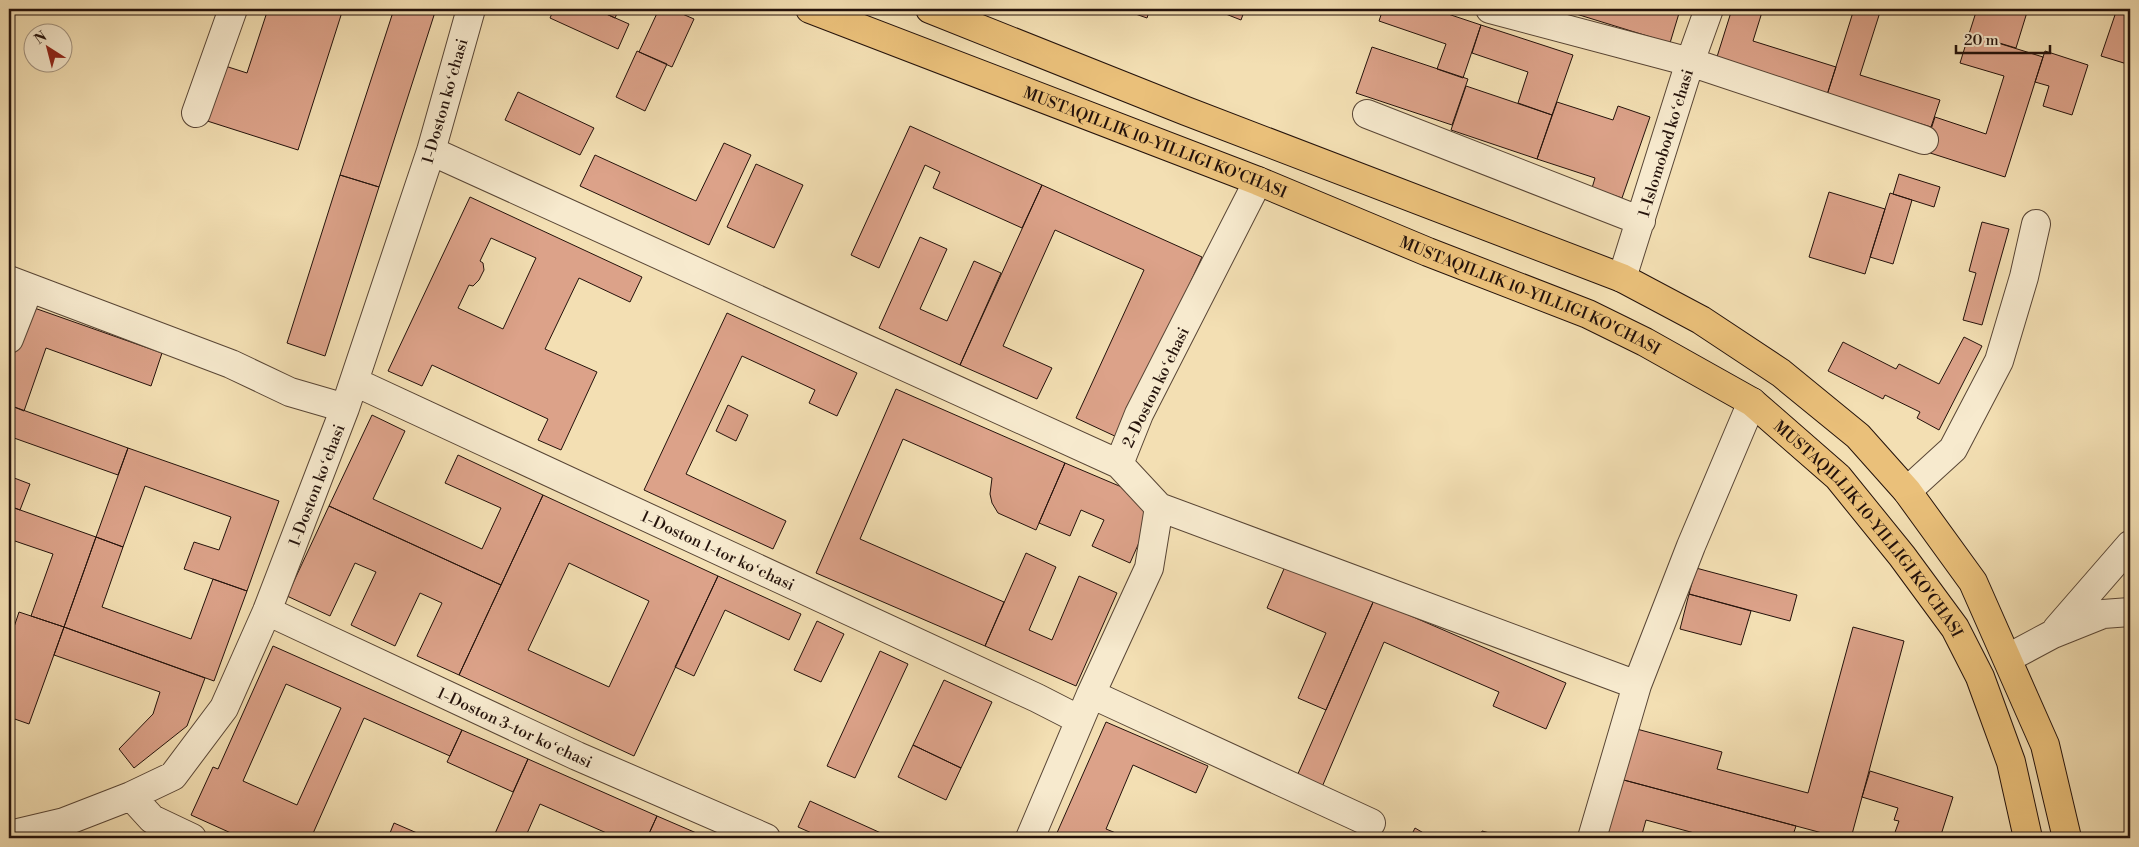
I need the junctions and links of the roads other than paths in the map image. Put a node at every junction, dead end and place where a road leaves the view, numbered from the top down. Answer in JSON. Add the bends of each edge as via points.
{"nodes":[{"id":1,"x":233,"y":9,"type":"edge"},
{"id":2,"x":471,"y":9,"type":"edge"},
{"id":3,"x":810,"y":9,"type":"edge"},
{"id":4,"x":930,"y":9,"type":"edge"},
{"id":5,"x":1490,"y":9,"type":"edge"},
{"id":6,"x":1709,"y":9,"type":"edge"},
{"id":7,"x":1690,"y":62,"type":"junction"},
{"id":8,"x":196,"y":113,"type":"dead end"},
{"id":9,"x":1367,"y":114,"type":"dead end"},
{"id":10,"x":1924,"y":140,"type":"dead end"},
{"id":11,"x":431,"y":150,"type":"junction"},
{"id":12,"x":1291,"y":150,"type":"junction"},
{"id":13,"x":1258,"y":181,"type":"junction"},
{"id":14,"x":1641,"y":221,"type":"junction"},
{"id":15,"x":2036,"y":224,"type":"dead end"},
{"id":16,"x":1622,"y":278,"type":"junction"},
{"id":17,"x":19,"y":284,"type":"edge"},
{"id":18,"x":9,"y":339,"type":"edge"},
{"id":19,"x":355,"y":382,"type":"junction"},
{"id":20,"x":1752,"y":402,"type":"junction"},
{"id":21,"x":345,"y":408,"type":"junction"},
{"id":22,"x":1119,"y":464,"type":"junction"},
{"id":23,"x":1907,"y":491,"type":"junction"},
{"id":24,"x":1159,"y":507,"type":"junction"},
{"id":25,"x":2130,"y":546,"type":"edge"},
{"id":26,"x":267,"y":611,"type":"junction"},
{"id":27,"x":2130,"y":612,"type":"edge"},
{"id":28,"x":2053,"y":634,"type":"junction"},
{"id":29,"x":2008,"y":658,"type":"junction"},
{"id":30,"x":1638,"y":684,"type":"junction"},
{"id":31,"x":1091,"y":694,"type":"junction"},
{"id":32,"x":1080,"y":720,"type":"junction"},
{"id":33,"x":131,"y":796,"type":"junction"},
{"id":34,"x":1371,"y":823,"type":"dead end"},
{"id":35,"x":148,"y":829,"type":"edge"},
{"id":36,"x":9,"y":835,"type":"edge"},
{"id":37,"x":192,"y":838,"type":"edge"},
{"id":38,"x":766,"y":838,"type":"edge"},
{"id":39,"x":1030,"y":838,"type":"edge"},
{"id":40,"x":1592,"y":838,"type":"edge"},
{"id":41,"x":2028,"y":838,"type":"edge"},
{"id":42,"x":2066,"y":838,"type":"edge"}],
"edges":[{"from":1,"to":8,"type":"street"},
{"from":2,"to":11,"type":"street","name":"1-Doston koʻchasi"},
{"from":3,"to":13,"type":"main road","name":"MUSTAQILLIK 10-YILLIGI KO'CHASI"},
{"from":4,"to":12,"type":"main road"},
{"from":5,"to":7,"type":"street"},
{"from":6,"to":7,"type":"street","name":"1-Islomobod koʻchasi"},
{"from":7,"to":10,"type":"street"},
{"from":7,"to":14,"type":"street","name":"1-Islomobod koʻchasi"},
{"from":9,"to":14,"type":"street"},
{"from":11,"to":19,"type":"street","name":"1-Doston koʻchasi"},
{"from":11,"to":22,"type":"street"},
{"from":12,"to":13,"type":"main road"},
{"from":12,"to":16,"type":"main road"},
{"from":13,"to":20,"type":"main road","name":"MUSTAQILLIK 10-YILLIGI KO'CHASI","via":[[1588,314],[1646,342]]},
{"from":13,"to":22,"type":"street","name":"2-Doston koʻchasi","via":[[1139,414]]},
{"from":14,"to":16,"type":"street","name":"1-Islomobod koʻchasi"},
{"from":15,"to":23,"type":"street","via":[[1999,361],[1952,449]]},
{"from":16,"to":23,"type":"main road","via":[[1701,320],[1781,373],[1858,436]]},
{"from":17,"to":18,"type":"street"},
{"from":17,"to":21,"type":"street","via":[[231,364],[290,392]]},
{"from":19,"to":21,"type":"street","name":"1-Doston koʻchasi"},
{"from":19,"to":32,"type":"street","name":"1-Doston 1-tor koʻchasi"},
{"from":20,"to":30,"type":"street","via":[[1691,546]]},
{"from":20,"to":41,"type":"main road","name":"MUSTAQILLIK 10-YILLIGI KO'CHASI","via":[[1838,477],[1955,628],[1980,677],[2011,762]]},
{"from":21,"to":26,"type":"street","name":"1-Doston koʻchasi"},
{"from":22,"to":24,"type":"street","name":"2-Doston koʻchasi"},
{"from":23,"to":29,"type":"main road","via":[[1973,582]]},
{"from":24,"to":30,"type":"street"},
{"from":24,"to":31,"type":"street","via":[[1149,568]]},
{"from":25,"to":28,"type":"street"},
{"from":26,"to":33,"type":"street","name":"1-Doston koʻchasi","via":[[224,708],[173,776]]},
{"from":26,"to":38,"type":"street","name":"1-Doston 3-tor koʻchasi","via":[[577,756]]},
{"from":27,"to":28,"type":"street","via":[[2103,614]]},
{"from":28,"to":29,"type":"street"},
{"from":29,"to":42,"type":"main road","via":[[2045,745]]},
{"from":30,"to":40,"type":"street"},
{"from":31,"to":32,"type":"street"},
{"from":31,"to":34,"type":"street"},
{"from":32,"to":39,"type":"street"},
{"from":33,"to":35,"type":"street"},
{"from":33,"to":36,"type":"street","name":"1-Doston koʻchasi","via":[[64,822]]},
{"from":35,"to":37,"type":"street"}]}
